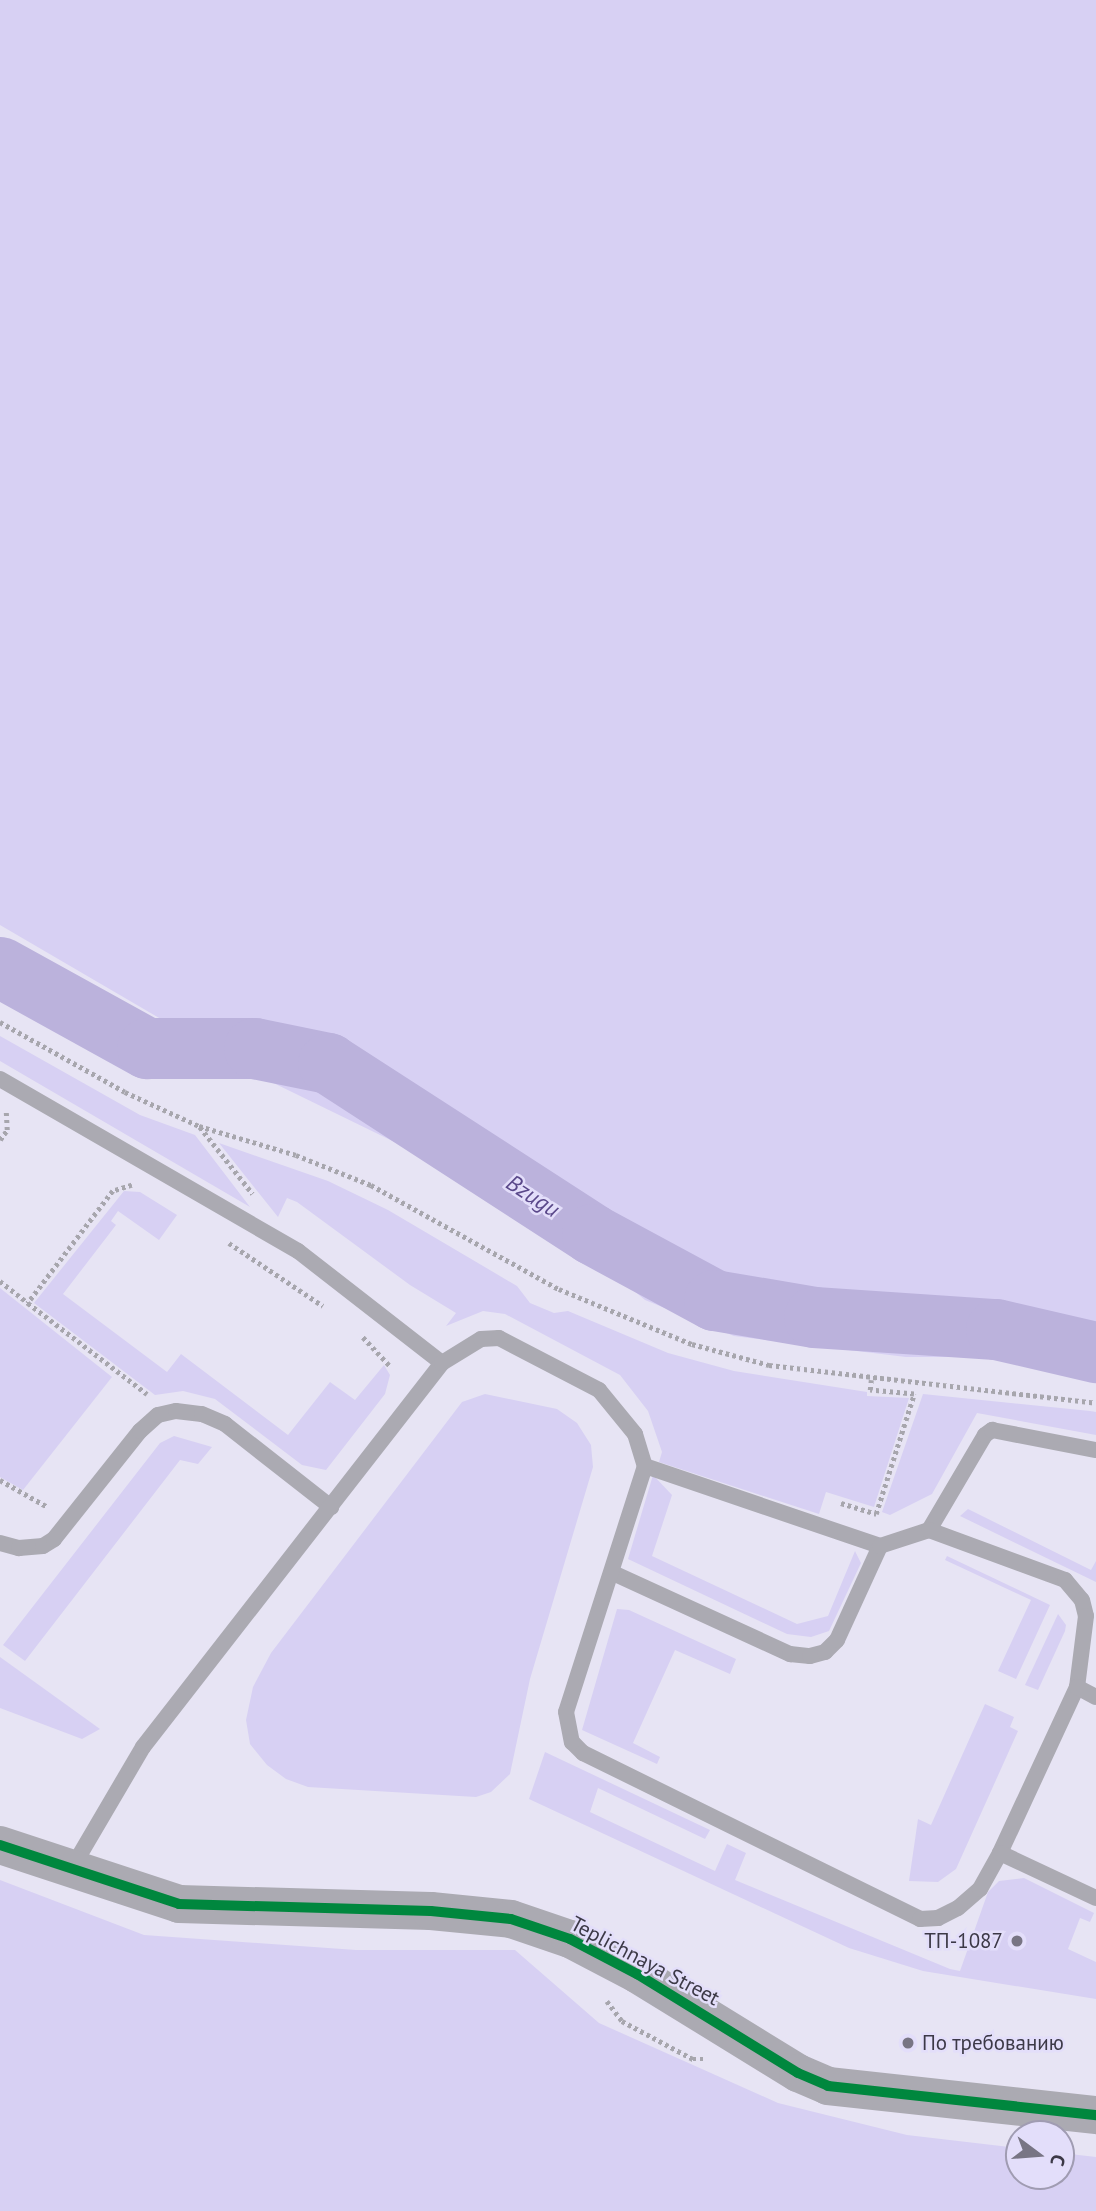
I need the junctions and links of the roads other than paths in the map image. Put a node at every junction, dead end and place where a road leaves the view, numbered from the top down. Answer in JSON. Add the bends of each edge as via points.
{"nodes":[{"id":1,"x":0,"y":1079,"type":"edge"},
{"id":2,"x":442,"y":1363,"type":"junction"},
{"id":3,"x":1096,"y":1450,"type":"edge"},
{"id":4,"x":645,"y":1466,"type":"junction"},
{"id":5,"x":331,"y":1507,"type":"junction"},
{"id":6,"x":929,"y":1530,"type":"junction"},
{"id":7,"x":0,"y":1544,"type":"edge"},
{"id":8,"x":880,"y":1546,"type":"junction"},
{"id":9,"x":613,"y":1573,"type":"junction"},
{"id":10,"x":1077,"y":1688,"type":"junction"},
{"id":11,"x":1096,"y":1697,"type":"edge"},
{"id":12,"x":0,"y":1845,"type":"edge"},
{"id":13,"x":1000,"y":1853,"type":"junction"},
{"id":14,"x":71,"y":1870,"type":"junction"},
{"id":15,"x":1096,"y":1898,"type":"edge"},
{"id":16,"x":1096,"y":2115,"type":"edge"}],
"edges":[{"from":1,"to":2,"type":"lane","via":[[298,1251]]},
{"from":2,"to":4,"type":"lane","via":[[481,1339],[516,1343],[599,1390],[635,1434]]},
{"from":2,"to":5,"type":"lane"},
{"from":3,"to":6,"type":"lane","via":[[992,1430],[985,1434]]},
{"from":4,"to":8,"type":"lane"},
{"from":4,"to":9,"type":"lane"},
{"from":5,"to":7,"type":"lane","via":[[225,1424],[202,1414],[176,1411],[158,1415],[140,1431],[43,1546]]},
{"from":5,"to":14,"type":"lane","via":[[143,1747]]},
{"from":6,"to":8,"type":"lane"},
{"from":6,"to":10,"type":"lane","via":[[1065,1580],[1075,1589],[1086,1616]]},
{"from":8,"to":9,"type":"lane","via":[[837,1640],[825,1652],[810,1656],[790,1654]]},
{"from":9,"to":13,"type":"lane","via":[[566,1712],[572,1742],[583,1753],[920,1919],[938,1918],[958,1908],[980,1889]]},
{"from":10,"to":11,"type":"lane"},
{"from":10,"to":13,"type":"lane"},
{"from":12,"to":14,"type":"street","name":"Teplichnaya Street"},
{"from":13,"to":15,"type":"lane"},
{"from":14,"to":16,"type":"street","name":"Teplichnaya Street","via":[[179,1904],[431,1911],[511,1919],[570,1939],[798,2073],[828,2086]]}]}
